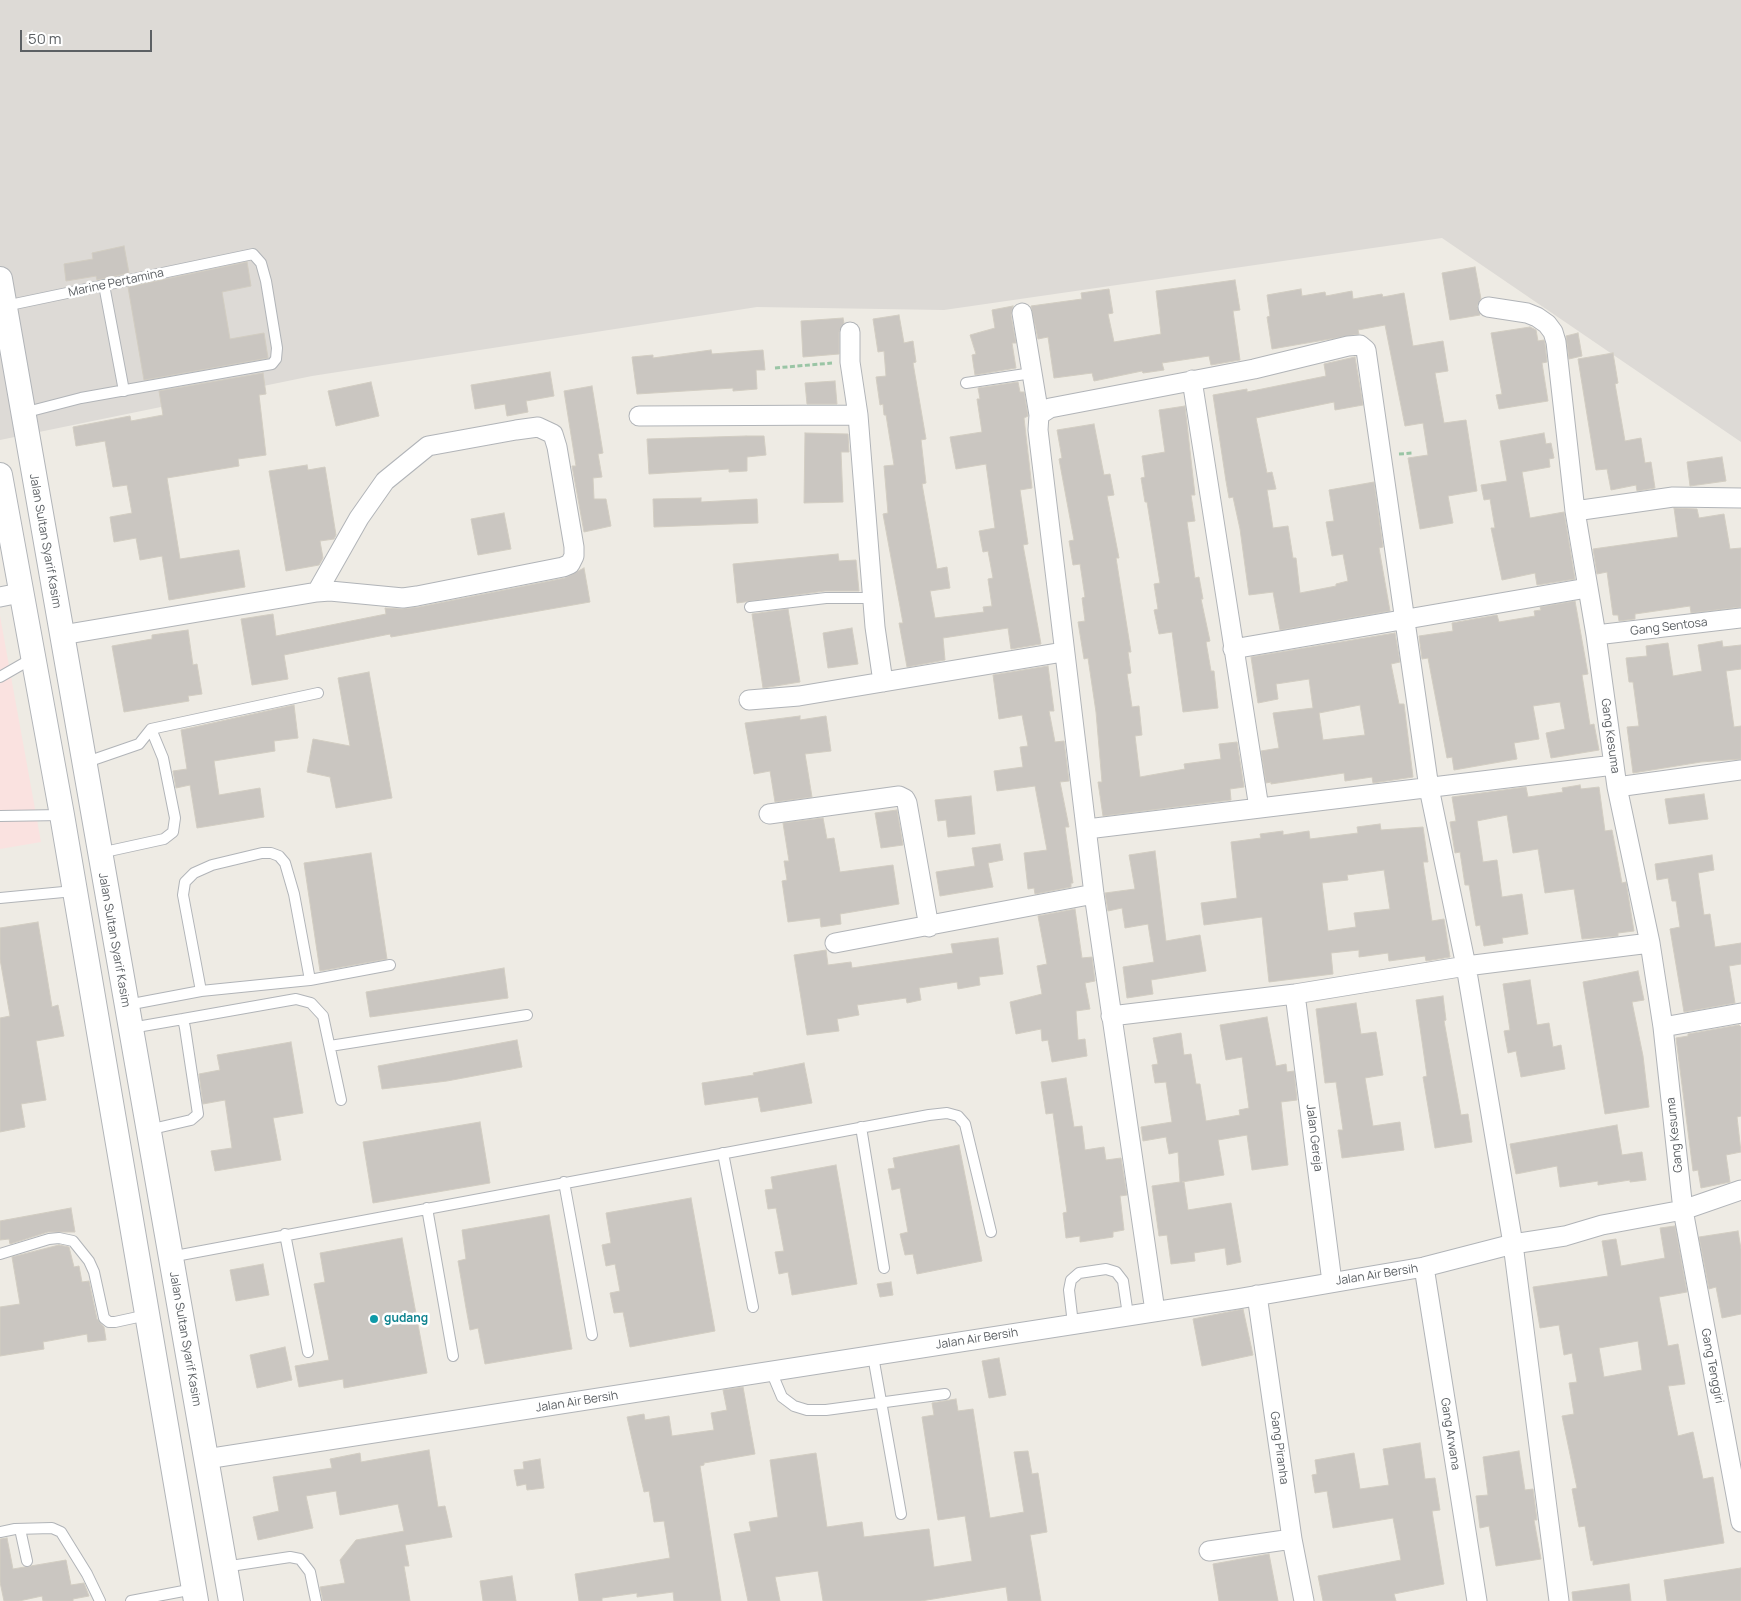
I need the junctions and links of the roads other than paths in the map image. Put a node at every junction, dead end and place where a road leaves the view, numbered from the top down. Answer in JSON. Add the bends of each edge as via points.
{"nodes":[{"id":1,"x":0,"y":279,"type":"edge"},
{"id":2,"x":104,"y":285,"type":"junction"},
{"id":3,"x":5,"y":306,"type":"junction"},
{"id":4,"x":1488,"y":307,"type":"dead end"},
{"id":5,"x":1022,"y":313,"type":"dead end"},
{"id":6,"x":850,"y":332,"type":"dead end"},
{"id":7,"x":1032,"y":373,"type":"junction"},
{"id":8,"x":1192,"y":380,"type":"junction"},
{"id":9,"x":966,"y":384,"type":"dead end"},
{"id":10,"x":124,"y":391,"type":"junction"},
{"id":11,"x":23,"y":412,"type":"junction"},
{"id":12,"x":858,"y":415,"type":"junction"},
{"id":13,"x":1039,"y":415,"type":"junction"},
{"id":14,"x":639,"y":416,"type":"dead end"},
{"id":15,"x":0,"y":475,"type":"edge"},
{"id":16,"x":1741,"y":498,"type":"edge"},
{"id":17,"x":1575,"y":511,"type":"junction"},
{"id":18,"x":1587,"y":588,"type":"junction"},
{"id":19,"x":317,"y":592,"type":"junction"},
{"id":20,"x":10,"y":595,"type":"edge"},
{"id":21,"x":872,"y":598,"type":"junction"},
{"id":22,"x":750,"y":607,"type":"dead end"},
{"id":23,"x":1741,"y":618,"type":"edge"},
{"id":24,"x":1403,"y":620,"type":"junction"},
{"id":25,"x":62,"y":635,"type":"junction"},
{"id":26,"x":1596,"y":636,"type":"junction"},
{"id":27,"x":1233,"y":650,"type":"junction"},
{"id":28,"x":1063,"y":652,"type":"junction"},
{"id":29,"x":33,"y":658,"type":"junction"},
{"id":30,"x":0,"y":677,"type":"edge"},
{"id":31,"x":883,"y":682,"type":"junction"},
{"id":32,"x":318,"y":694,"type":"dead end"},
{"id":33,"x":749,"y":700,"type":"dead end"},
{"id":34,"x":150,"y":729,"type":"junction"},
{"id":35,"x":84,"y":763,"type":"junction"},
{"id":36,"x":1614,"y":765,"type":"junction"},
{"id":37,"x":1741,"y":770,"type":"edge"},
{"id":38,"x":1617,"y":787,"type":"junction"},
{"id":39,"x":1429,"y":788,"type":"junction"},
{"id":40,"x":1259,"y":808,"type":"junction"},
{"id":41,"x":769,"y":814,"type":"dead end"},
{"id":42,"x":62,"y":815,"type":"junction"},
{"id":43,"x":0,"y":816,"type":"edge"},
{"id":44,"x":1087,"y":829,"type":"junction"},
{"id":45,"x":99,"y":853,"type":"junction"},
{"id":46,"x":74,"y":891,"type":"junction"},
{"id":47,"x":1094,"y":894,"type":"junction"},
{"id":48,"x":0,"y":898,"type":"edge"},
{"id":49,"x":929,"y":927,"type":"junction"},
{"id":50,"x":835,"y":943,"type":"dead end"},
{"id":51,"x":1650,"y":943,"type":"junction"},
{"id":52,"x":390,"y":965,"type":"dead end"},
{"id":53,"x":1466,"y":966,"type":"junction"},
{"id":54,"x":310,"y":980,"type":"junction"},
{"id":55,"x":201,"y":991,"type":"junction"},
{"id":56,"x":1295,"y":994,"type":"junction"},
{"id":57,"x":1741,"y":1013,"type":"edge"},
{"id":58,"x":527,"y":1016,"type":"dead end"},
{"id":59,"x":1111,"y":1016,"type":"junction"},
{"id":60,"x":128,"y":1017,"type":"junction"},
{"id":61,"x":183,"y":1019,"type":"junction"},
{"id":62,"x":1663,"y":1027,"type":"junction"},
{"id":63,"x":330,"y":1046,"type":"junction"},
{"id":64,"x":341,"y":1100,"type":"dead end"},
{"id":65,"x":861,"y":1127,"type":"junction"},
{"id":66,"x":147,"y":1130,"type":"junction"},
{"id":67,"x":723,"y":1153,"type":"junction"},
{"id":68,"x":564,"y":1182,"type":"junction"},
{"id":69,"x":1741,"y":1190,"type":"edge"},
{"id":70,"x":427,"y":1208,"type":"junction"},
{"id":71,"x":1683,"y":1210,"type":"junction"},
{"id":72,"x":990,"y":1232,"type":"dead end"},
{"id":73,"x":285,"y":1234,"type":"junction"},
{"id":74,"x":1513,"y":1244,"type":"junction"},
{"id":75,"x":136,"y":1250,"type":"junction"},
{"id":76,"x":168,"y":1250,"type":"junction"},
{"id":77,"x":0,"y":1254,"type":"edge"},
{"id":78,"x":1424,"y":1267,"type":"junction"},
{"id":79,"x":884,"y":1268,"type":"dead end"},
{"id":80,"x":1332,"y":1282,"type":"junction"},
{"id":81,"x":1257,"y":1295,"type":"junction"},
{"id":82,"x":754,"y":1307,"type":"dead end"},
{"id":83,"x":1155,"y":1311,"type":"junction"},
{"id":84,"x":147,"y":1315,"type":"junction"},
{"id":85,"x":1128,"y":1315,"type":"junction"},
{"id":86,"x":1073,"y":1324,"type":"junction"},
{"id":87,"x":592,"y":1335,"type":"dead end"},
{"id":88,"x":308,"y":1352,"type":"dead end"},
{"id":89,"x":453,"y":1356,"type":"dead end"},
{"id":90,"x":873,"y":1356,"type":"junction"},
{"id":91,"x":771,"y":1371,"type":"junction"},
{"id":92,"x":945,"y":1394,"type":"dead end"},
{"id":93,"x":881,"y":1402,"type":"junction"},
{"id":94,"x":206,"y":1459,"type":"junction"},
{"id":95,"x":901,"y":1514,"type":"dead end"},
{"id":96,"x":1741,"y":1522,"type":"edge"},
{"id":97,"x":20,"y":1529,"type":"junction"},
{"id":98,"x":0,"y":1532,"type":"edge"},
{"id":99,"x":1292,"y":1538,"type":"junction"},
{"id":100,"x":1209,"y":1551,"type":"dead end"},
{"id":101,"x":27,"y":1561,"type":"dead end"},
{"id":102,"x":224,"y":1567,"type":"junction"},
{"id":103,"x":195,"y":1595,"type":"edge"},
{"id":104,"x":100,"y":1601,"type":"edge"},
{"id":105,"x":131,"y":1601,"type":"edge"},
{"id":106,"x":230,"y":1601,"type":"edge"},
{"id":107,"x":316,"y":1601,"type":"edge"},
{"id":108,"x":1304,"y":1601,"type":"edge"},
{"id":109,"x":1477,"y":1601,"type":"edge"},
{"id":110,"x":1559,"y":1601,"type":"edge"}],
"edges":[{"from":1,"to":3,"type":"street","name":"Jalan Sultan Syarif Kasim"},
{"from":2,"to":3,"type":"lane","name":"Marine Pertamina"},
{"from":2,"to":10,"type":"lane"},
{"from":2,"to":10,"type":"lane","name":"Marine Pertamina","via":[[252,254],[261,264],[277,348],[276,359],[267,365]]},
{"from":3,"to":11,"type":"street","name":"Jalan Sultan Syarif Kasim"},
{"from":4,"to":17,"type":"street","name":"Gang Kesuma","via":[[1527,313],[1547,324],[1553,332]]},
{"from":5,"to":7,"type":"street"},
{"from":6,"to":12,"type":"street","via":[[850,362]]},
{"from":7,"to":9,"type":"lane"},
{"from":7,"to":13,"type":"street"},
{"from":8,"to":13,"type":"street","via":[[1050,408]]},
{"from":8,"to":24,"type":"street","via":[[1348,346],[1364,347],[1368,355]]},
{"from":8,"to":27,"type":"street"},
{"from":10,"to":11,"type":"lane"},
{"from":11,"to":25,"type":"street","name":"Jalan Sultan Syarif Kasim"},
{"from":12,"to":14,"type":"street"},
{"from":12,"to":21,"type":"street"},
{"from":13,"to":28,"type":"street","via":[[1038,430]]},
{"from":15,"to":20,"type":"street"},
{"from":16,"to":17,"type":"street","via":[[1673,497]]},
{"from":17,"to":18,"type":"street","name":"Gang Kesuma"},
{"from":18,"to":24,"type":"street"},
{"from":18,"to":26,"type":"street","name":"Gang Kesuma"},
{"from":19,"to":19,"type":"street","via":[[359,518],[385,481],[428,446],[530,428],[552,434],[558,447],[574,547],[570,564],[403,598]]},
{"from":19,"to":25,"type":"street"},
{"from":20,"to":29,"type":"street"},
{"from":21,"to":22,"type":"lane","via":[[826,598]]},
{"from":21,"to":31,"type":"street"},
{"from":23,"to":26,"type":"street","name":"Gang Sentosa"},
{"from":24,"to":27,"type":"street"},
{"from":24,"to":39,"type":"street"},
{"from":25,"to":35,"type":"street","name":"Jalan Sultan Syarif Kasim"},
{"from":26,"to":36,"type":"street","name":"Gang Kesuma"},
{"from":27,"to":40,"type":"street"},
{"from":28,"to":31,"type":"street"},
{"from":28,"to":44,"type":"street"},
{"from":29,"to":30,"type":"lane"},
{"from":29,"to":42,"type":"street"},
{"from":31,"to":33,"type":"street","via":[[799,696]]},
{"from":32,"to":34,"type":"lane"},
{"from":34,"to":35,"type":"lane","via":[[139,744]]},
{"from":34,"to":45,"type":"lane","via":[[163,758],[174,818],[173,832],[164,839]]},
{"from":35,"to":45,"type":"street","name":"Jalan Sultan Syarif Kasim"},
{"from":36,"to":38,"type":"street","name":"Gang Kesuma"},
{"from":36,"to":39,"type":"street"},
{"from":37,"to":38,"type":"street"},
{"from":38,"to":51,"type":"street","name":"Gang Kesuma"},
{"from":39,"to":40,"type":"street"},
{"from":39,"to":53,"type":"street"},
{"from":40,"to":44,"type":"street"},
{"from":41,"to":49,"type":"street","via":[[899,796],[905,799]]},
{"from":42,"to":43,"type":"lane"},
{"from":42,"to":46,"type":"street"},
{"from":44,"to":47,"type":"street"},
{"from":45,"to":60,"type":"street","name":"Jalan Sultan Syarif Kasim"},
{"from":46,"to":48,"type":"lane"},
{"from":46,"to":75,"type":"street"},
{"from":47,"to":49,"type":"street"},
{"from":47,"to":59,"type":"street"},
{"from":49,"to":50,"type":"street"},
{"from":51,"to":53,"type":"street"},
{"from":51,"to":62,"type":"street","name":"Gang Kesuma"},
{"from":52,"to":54,"type":"lane"},
{"from":53,"to":56,"type":"street"},
{"from":53,"to":74,"type":"street"},
{"from":54,"to":55,"type":"lane"},
{"from":54,"to":55,"type":"lane","via":[[286,863],[279,856],[262,853],[212,865],[194,873],[185,882],[183,894]]},
{"from":55,"to":60,"type":"lane"},
{"from":56,"to":59,"type":"street"},
{"from":56,"to":80,"type":"street","name":"Jalan Gereja"},
{"from":57,"to":62,"type":"street"},
{"from":58,"to":63,"type":"lane"},
{"from":59,"to":83,"type":"street"},
{"from":60,"to":61,"type":"lane"},
{"from":60,"to":66,"type":"street","name":"Jalan Sultan Syarif Kasim"},
{"from":61,"to":63,"type":"lane","via":[[305,1000],[317,1007],[323,1016]]},
{"from":61,"to":66,"type":"lane","via":[[198,1114],[191,1120]]},
{"from":62,"to":71,"type":"street","name":"Gang Kesuma"},
{"from":63,"to":64,"type":"lane"},
{"from":65,"to":67,"type":"lane"},
{"from":65,"to":72,"type":"lane","via":[[929,1115],[947,1113],[958,1116],[965,1124]]},
{"from":65,"to":79,"type":"lane"},
{"from":66,"to":76,"type":"street","name":"Jalan Sultan Syarif Kasim"},
{"from":67,"to":68,"type":"lane"},
{"from":67,"to":82,"type":"lane"},
{"from":68,"to":70,"type":"lane"},
{"from":68,"to":87,"type":"lane"},
{"from":69,"to":71,"type":"street","name":"Jalan Air Bersih"},
{"from":70,"to":73,"type":"lane"},
{"from":70,"to":89,"type":"lane"},
{"from":71,"to":74,"type":"street","name":"Jalan Air Bersih"},
{"from":71,"to":96,"type":"street","name":"Gang Tenggiri"},
{"from":73,"to":76,"type":"lane"},
{"from":73,"to":88,"type":"lane"},
{"from":74,"to":78,"type":"street","name":"Jalan Air Bersih"},
{"from":74,"to":110,"type":"street"},
{"from":75,"to":76,"type":"street"},
{"from":75,"to":84,"type":"street"},
{"from":76,"to":94,"type":"street","name":"Jalan Sultan Syarif Kasim"},
{"from":77,"to":84,"type":"lane","via":[[49,1239],[73,1241],[94,1272],[104,1318],[108,1322]]},
{"from":78,"to":80,"type":"street","name":"Jalan Air Bersih"},
{"from":78,"to":109,"type":"street","name":"Gang Arwana"},
{"from":80,"to":81,"type":"street","name":"Jalan Air Bersih"},
{"from":81,"to":83,"type":"street","name":"Jalan Air Bersih"},
{"from":81,"to":99,"type":"street","name":"Gang Piranha"},
{"from":83,"to":85,"type":"street","name":"Jalan Air Bersih"},
{"from":84,"to":103,"type":"street"},
{"from":85,"to":86,"type":"street","name":"Jalan Air Bersih"},
{"from":85,"to":86,"type":"lane","via":[[1123,1281],[1116,1272],[1106,1269],[1079,1273],[1071,1280],[1069,1290]]},
{"from":86,"to":90,"type":"street","name":"Jalan Air Bersih"},
{"from":90,"to":91,"type":"street","name":"Jalan Air Bersih"},
{"from":90,"to":93,"type":"lane"},
{"from":91,"to":93,"type":"lane","via":[[782,1397],[800,1408],[826,1410]]},
{"from":91,"to":94,"type":"street","name":"Jalan Air Bersih"},
{"from":92,"to":93,"type":"lane"},
{"from":93,"to":95,"type":"lane"},
{"from":94,"to":102,"type":"street","name":"Jalan Sultan Syarif Kasim"},
{"from":97,"to":98,"type":"lane"},
{"from":97,"to":101,"type":"lane"},
{"from":97,"to":104,"type":"lane","via":[[52,1528],[61,1532]]},
{"from":99,"to":100,"type":"street"},
{"from":99,"to":108,"type":"street","name":"Gang Piranha"},
{"from":102,"to":106,"type":"street","name":"Jalan Sultan Syarif Kasim"},
{"from":102,"to":107,"type":"lane","via":[[290,1557],[300,1559],[310,1572]]},
{"from":103,"to":105,"type":"lane"}]}
